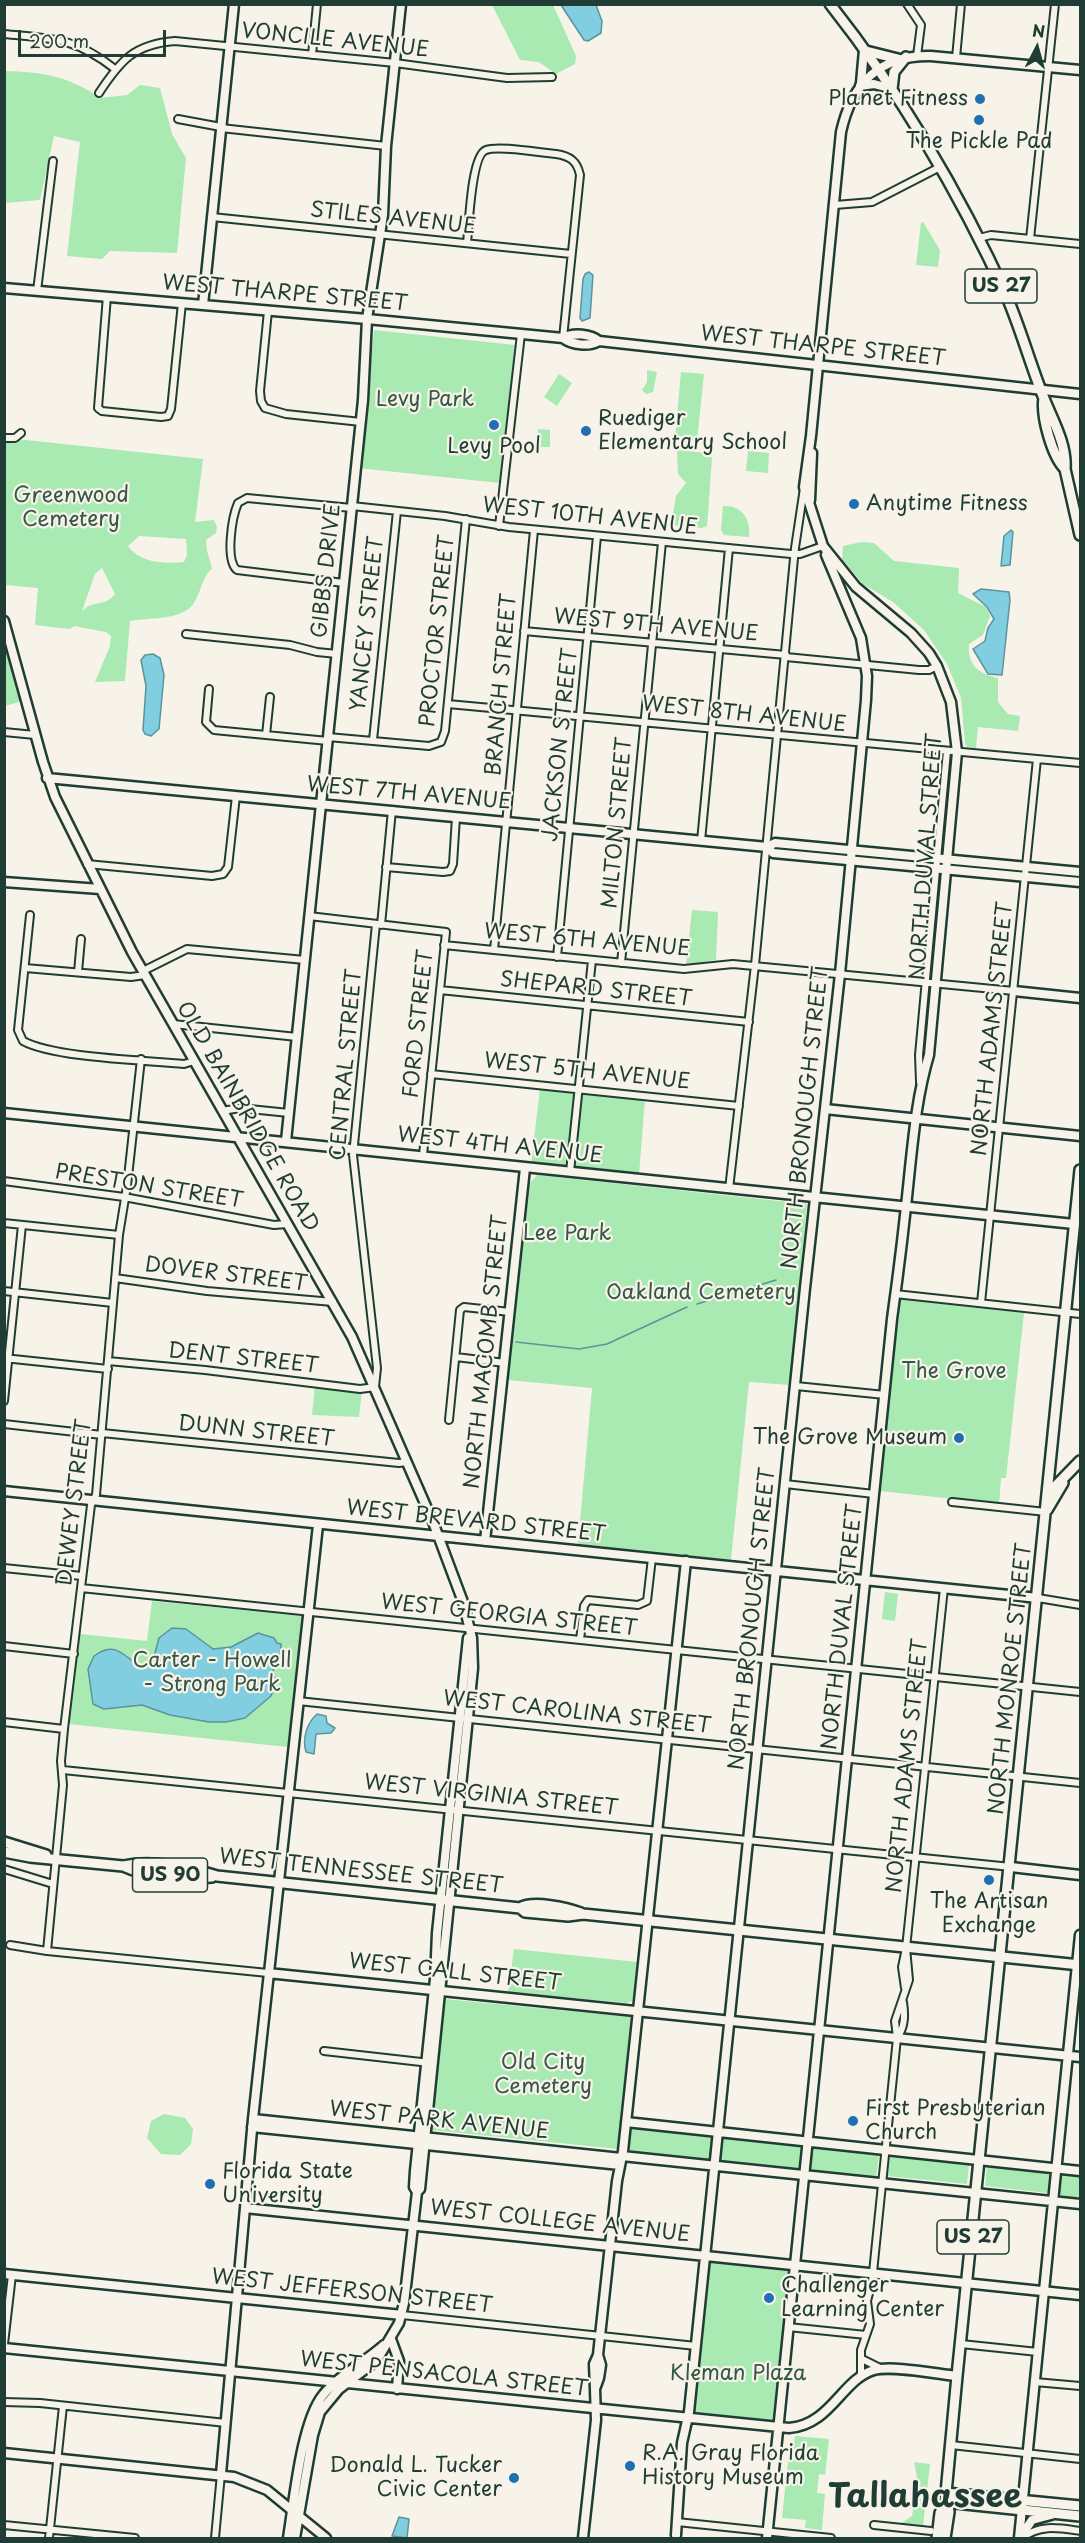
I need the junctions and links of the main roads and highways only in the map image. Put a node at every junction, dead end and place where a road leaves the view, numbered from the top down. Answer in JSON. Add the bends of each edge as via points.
{"nodes":[{"id":1,"x":830,"y":4,"type":"edge"},
{"id":2,"x":864,"y":50,"type":"junction"},
{"id":3,"x":892,"y":89,"type":"junction"},
{"id":4,"x":1076,"y":497,"type":"edge"},
{"id":5,"x":1080,"y":535,"type":"edge"},
{"id":6,"x":1080,"y":1170,"type":"edge"},
{"id":7,"x":1080,"y":1461,"type":"edge"},
{"id":8,"x":1049,"y":1469,"type":"junction"},
{"id":9,"x":1066,"y":1474,"type":"junction"},
{"id":10,"x":1047,"y":1495,"type":"junction"},
{"id":11,"x":1046,"y":1512,"type":"junction"},
{"id":12,"x":4,"y":1842,"type":"edge"},
{"id":13,"x":4,"y":1852,"type":"edge"},
{"id":14,"x":56,"y":1859,"type":"junction"},
{"id":15,"x":1000,"y":1958,"type":"junction"},
{"id":16,"x":1079,"y":1965,"type":"edge"},
{"id":17,"x":946,"y":2497,"type":"junction"},
{"id":18,"x":1022,"y":2505,"type":"junction"},
{"id":19,"x":1080,"y":2506,"type":"edge"},
{"id":20,"x":1080,"y":2516,"type":"edge"},
{"id":21,"x":934,"y":2535,"type":"edge"},
{"id":22,"x":945,"y":2538,"type":"edge"}],
"edges":[{"from":1,"to":2,"type":"main road","number":"US 27"},
{"from":2,"to":3,"type":"main road","number":"US 27"},
{"from":2,"to":3,"type":"main road","via":[[882,57],[902,58],[894,72]]},
{"from":3,"to":4,"type":"main road","number":"US 27","via":[[979,238],[1019,326],[1043,394],[1042,410],[1058,462],[1065,469]]},
{"from":4,"to":5,"type":"main road","number":"US 27"},
{"from":6,"to":8,"type":"main road","name":"NORTH MONROE STREET","number":"US 27"},
{"from":7,"to":9,"type":"main road"},
{"from":8,"to":9,"type":"main road","via":[[1058,1476]]},
{"from":8,"to":10,"type":"main road","name":"NORTH MONROE STREET","number":"US 27"},
{"from":9,"to":10,"type":"main road"},
{"from":9,"to":11,"type":"main road"},
{"from":10,"to":11,"type":"main road","name":"NORTH MONROE STREET","number":"US 27"},
{"from":11,"to":15,"type":"main road","name":"NORTH MONROE STREET","number":"US 27"},
{"from":12,"to":14,"type":"main road","name":"WEST TENNESSEE STREET","number":"US 90"},
{"from":13,"to":14,"type":"main road","name":"WEST TENNESSEE STREET","number":"US 90"},
{"from":14,"to":15,"type":"main road","name":"WEST TENNESSEE STREET","number":"US 90","via":[[123,1866],[136,1863],[217,1876],[520,1908],[526,1904],[568,1908],[583,1914]]},
{"from":15,"to":16,"type":"main road","number":"US 90"},
{"from":15,"to":17,"type":"main road","name":"NORTH MONROE STREET","number":"US 27"},
{"from":17,"to":18,"type":"main road"},
{"from":17,"to":21,"type":"main road"},
{"from":17,"to":22,"type":"main road","via":[[949,2512]]},
{"from":18,"to":19,"type":"main road"},
{"from":18,"to":20,"type":"main road"}]}
